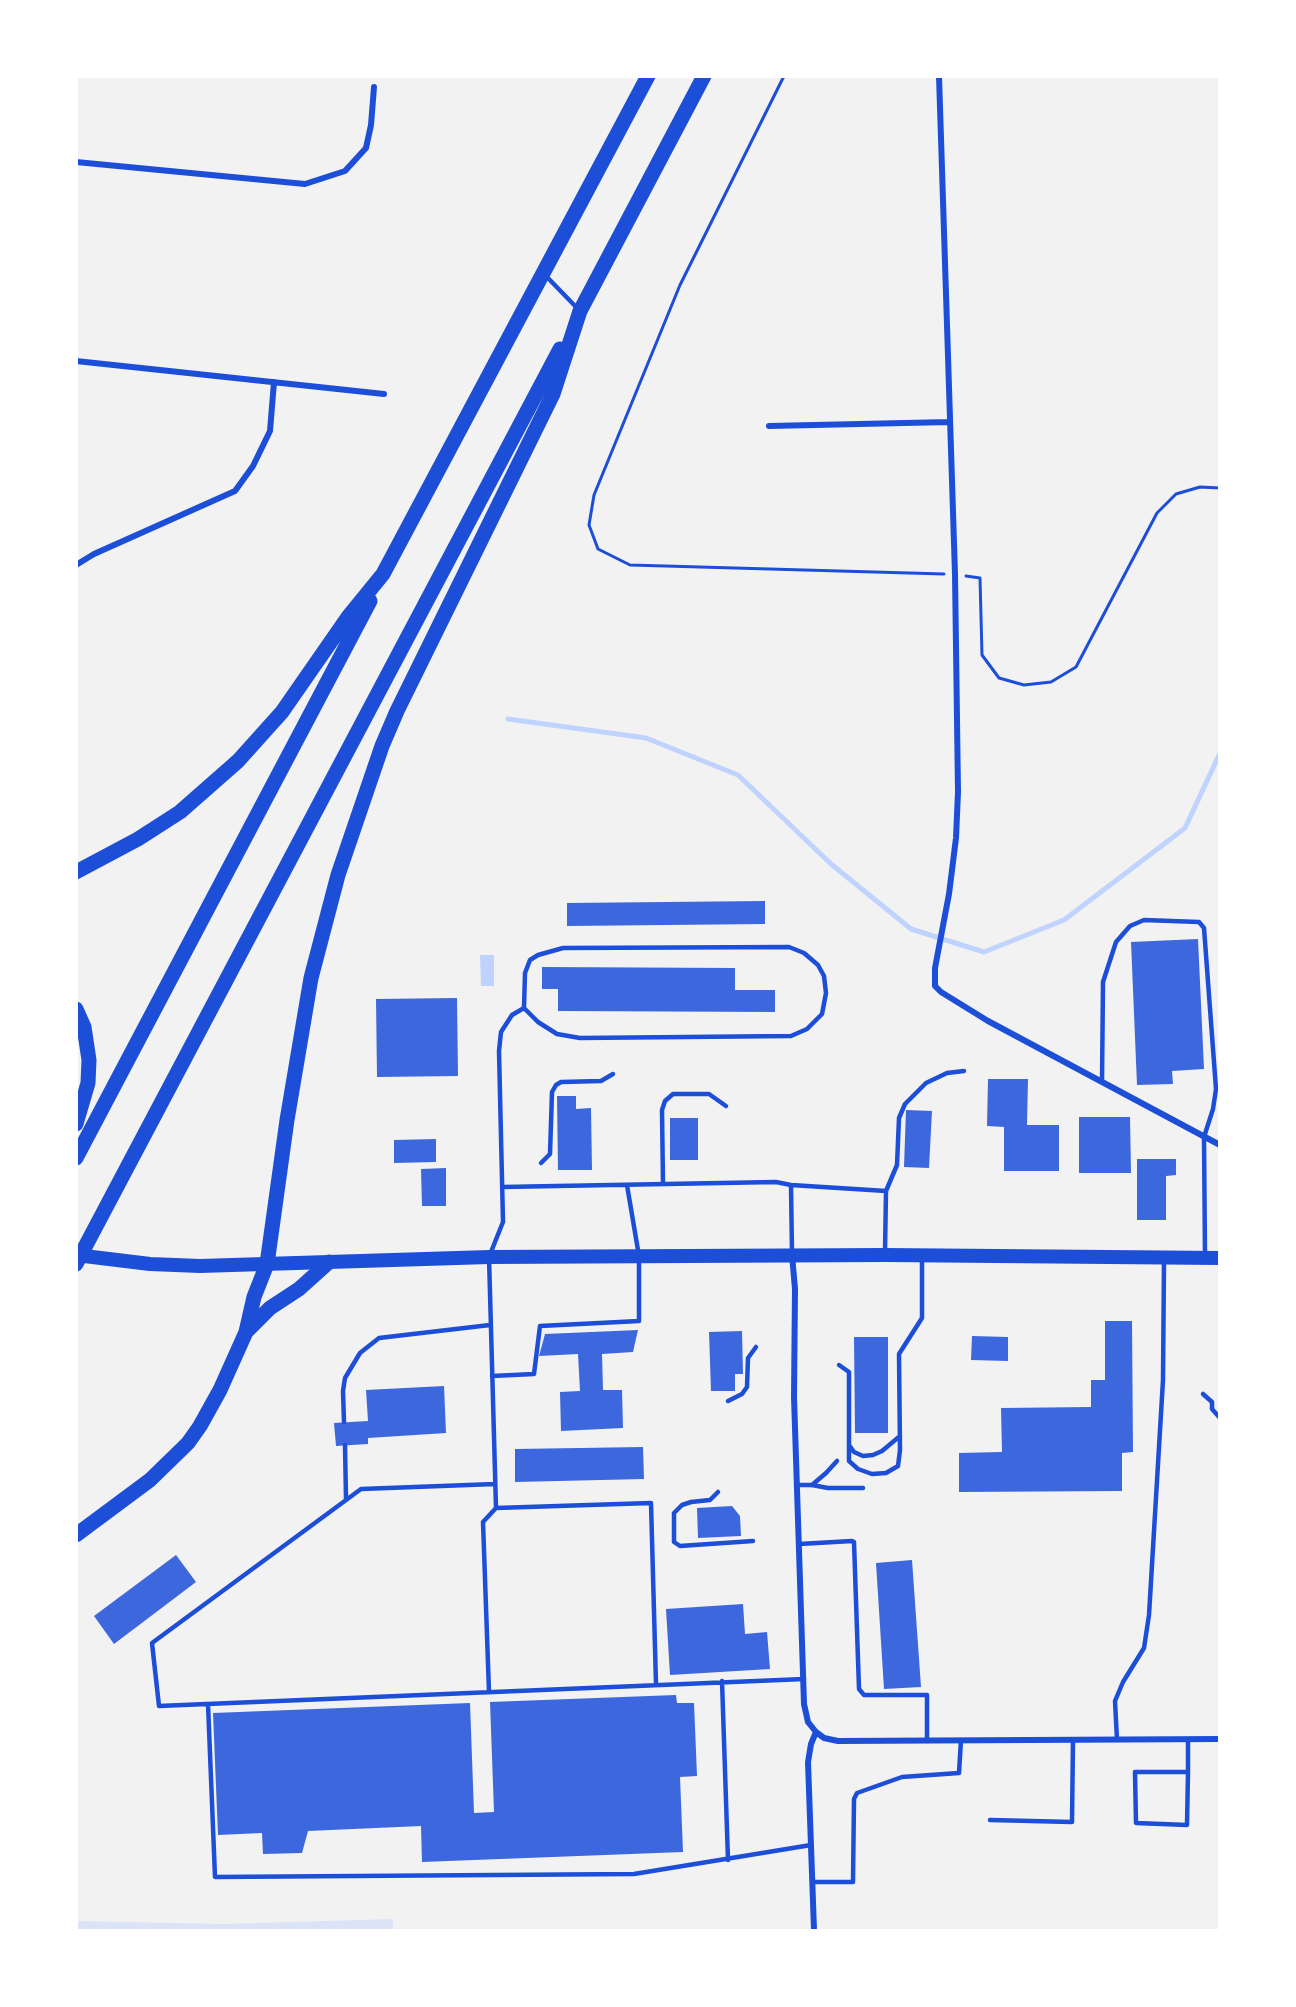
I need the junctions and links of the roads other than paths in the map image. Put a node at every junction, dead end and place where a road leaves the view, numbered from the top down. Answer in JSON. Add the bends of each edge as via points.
{"nodes":[{"id":1,"x":648,"y":76,"type":"edge"},
{"id":2,"x":704,"y":76,"type":"edge"},
{"id":3,"x":939,"y":76,"type":"edge"},
{"id":4,"x":374,"y":87,"type":"dead end"},
{"id":5,"x":76,"y":162,"type":"edge"},
{"id":6,"x":543,"y":273,"type":"junction"},
{"id":7,"x":580,"y":311,"type":"junction"},
{"id":8,"x":76,"y":361,"type":"edge"},
{"id":9,"x":274,"y":382,"type":"junction"},
{"id":10,"x":384,"y":394,"type":"dead end"},
{"id":11,"x":950,"y":422,"type":"junction"},
{"id":12,"x":769,"y":426,"type":"dead end"},
{"id":13,"x":76,"y":565,"type":"edge"},
{"id":14,"x":383,"y":574,"type":"junction"},
{"id":15,"x":76,"y":872,"type":"edge"},
{"id":16,"x":524,"y":1008,"type":"junction"},
{"id":17,"x":76,"y":1009,"type":"edge"},
{"id":18,"x":964,"y":1071,"type":"dead end"},
{"id":19,"x":613,"y":1074,"type":"dead end"},
{"id":20,"x":1102,"y":1081,"type":"junction"},
{"id":21,"x":726,"y":1106,"type":"dead end"},
{"id":22,"x":76,"y":1124,"type":"edge"},
{"id":23,"x":1204,"y":1137,"type":"junction"},
{"id":24,"x":1220,"y":1145,"type":"edge"},
{"id":25,"x":76,"y":1158,"type":"edge"},
{"id":26,"x":541,"y":1163,"type":"dead end"},
{"id":27,"x":663,"y":1184,"type":"junction"},
{"id":28,"x":627,"y":1185,"type":"junction"},
{"id":29,"x":791,"y":1185,"type":"junction"},
{"id":30,"x":502,"y":1187,"type":"junction"},
{"id":31,"x":886,"y":1191,"type":"junction"},
{"id":32,"x":76,"y":1255,"type":"edge"},
{"id":33,"x":885,"y":1255,"type":"junction"},
{"id":34,"x":922,"y":1255,"type":"junction"},
{"id":35,"x":639,"y":1256,"type":"junction"},
{"id":36,"x":792,"y":1256,"type":"junction"},
{"id":37,"x":489,"y":1257,"type":"junction"},
{"id":38,"x":1164,"y":1258,"type":"junction"},
{"id":39,"x":1205,"y":1258,"type":"junction"},
{"id":40,"x":1220,"y":1258,"type":"edge"},
{"id":41,"x":329,"y":1262,"type":"junction"},
{"id":42,"x":76,"y":1264,"type":"edge"},
{"id":43,"x":267,"y":1264,"type":"junction"},
{"id":44,"x":490,"y":1325,"type":"junction"},
{"id":45,"x":246,"y":1332,"type":"junction"},
{"id":46,"x":756,"y":1347,"type":"dead end"},
{"id":47,"x":839,"y":1365,"type":"dead end"},
{"id":48,"x":492,"y":1376,"type":"junction"},
{"id":49,"x":1203,"y":1394,"type":"dead end"},
{"id":50,"x":728,"y":1401,"type":"dead end"},
{"id":51,"x":1220,"y":1418,"type":"edge"},
{"id":52,"x":344,"y":1422,"type":"dead end"},
{"id":53,"x":900,"y":1436,"type":"junction"},
{"id":54,"x":345,"y":1445,"type":"dead end"},
{"id":55,"x":849,"y":1445,"type":"junction"},
{"id":56,"x":837,"y":1461,"type":"dead end"},
{"id":57,"x":495,"y":1484,"type":"junction"},
{"id":58,"x":796,"y":1485,"type":"junction"},
{"id":59,"x":812,"y":1485,"type":"junction"},
{"id":60,"x":863,"y":1488,"type":"dead end"},
{"id":61,"x":718,"y":1492,"type":"dead end"},
{"id":62,"x":346,"y":1500,"type":"junction"},
{"id":63,"x":495,"y":1508,"type":"junction"},
{"id":64,"x":76,"y":1535,"type":"edge"},
{"id":65,"x":753,"y":1541,"type":"dead end"},
{"id":66,"x":799,"y":1544,"type":"junction"},
{"id":67,"x":804,"y":1679,"type":"junction"},
{"id":68,"x":722,"y":1681,"type":"junction"},
{"id":69,"x":656,"y":1684,"type":"junction"},
{"id":70,"x":489,"y":1692,"type":"junction"},
{"id":71,"x":208,"y":1704,"type":"junction"},
{"id":72,"x":816,"y":1732,"type":"junction"},
{"id":73,"x":1220,"y":1739,"type":"edge"},
{"id":74,"x":961,"y":1740,"type":"junction"},
{"id":75,"x":1073,"y":1740,"type":"junction"},
{"id":76,"x":1117,"y":1740,"type":"junction"},
{"id":77,"x":1188,"y":1740,"type":"junction"},
{"id":78,"x":927,"y":1741,"type":"junction"},
{"id":79,"x":1188,"y":1772,"type":"junction"},
{"id":80,"x":990,"y":1820,"type":"dead end"},
{"id":81,"x":811,"y":1845,"type":"junction"},
{"id":82,"x":728,"y":1860,"type":"junction"},
{"id":83,"x":812,"y":1881,"type":"junction"},
{"id":84,"x":814,"y":1930,"type":"edge"}],
"edges":[{"from":1,"to":6,"type":"highway"},
{"from":2,"to":7,"type":"highway"},
{"from":3,"to":11,"type":"street"},
{"from":4,"to":5,"type":"street","via":[[366,148],[345,171],[305,184]]},
{"from":6,"to":7,"type":"lane"},
{"from":6,"to":14,"type":"highway"},
{"from":7,"to":42,"type":"highway"},
{"from":7,"to":43,"type":"highway","via":[[553,394],[397,711],[360,807],[311,978]]},
{"from":8,"to":9,"type":"street"},
{"from":9,"to":10,"type":"street"},
{"from":9,"to":13,"type":"street","via":[[270,431],[235,491]]},
{"from":11,"to":12,"type":"street"},
{"from":11,"to":20,"type":"street","via":[[958,757],[956,826],[935,986],[988,1021]]},
{"from":14,"to":15,"type":"highway","via":[[282,712],[238,761],[172,817]]},
{"from":14,"to":25,"type":"highway"},
{"from":16,"to":16,"type":"lane","via":[[557,1034],[580,1038],[791,1036],[807,1029],[822,1014],[826,993],[818,965],[804,952],[789,946],[563,948],[530,960],[525,973]]},
{"from":16,"to":30,"type":"lane","via":[[512,1015],[501,1032]]},
{"from":17,"to":22,"type":"highway","via":[[84,1027],[89,1060],[88,1083]]},
{"from":18,"to":31,"type":"lane","via":[[947,1073],[926,1083],[905,1104],[899,1118],[897,1164]]},
{"from":19,"to":26,"type":"lane","via":[[601,1081],[556,1085],[552,1092],[550,1154]]},
{"from":20,"to":23,"type":"street"},
{"from":20,"to":23,"type":"lane","via":[[1103,982],[1116,942],[1130,926],[1144,920],[1199,921],[1204,928],[1216,1089]]},
{"from":21,"to":27,"type":"lane","via":[[709,1094],[673,1094],[665,1101]]},
{"from":23,"to":24,"type":"street"},
{"from":23,"to":39,"type":"lane"},
{"from":27,"to":28,"type":"lane"},
{"from":27,"to":29,"type":"lane"},
{"from":28,"to":30,"type":"lane"},
{"from":28,"to":35,"type":"lane"},
{"from":29,"to":31,"type":"lane"},
{"from":29,"to":36,"type":"lane"},
{"from":30,"to":37,"type":"lane","via":[[503,1222]]},
{"from":31,"to":33,"type":"lane"},
{"from":32,"to":43,"type":"main road","via":[[150,1264]]},
{"from":33,"to":34,"type":"main road"},
{"from":33,"to":36,"type":"main road"},
{"from":34,"to":38,"type":"main road"},
{"from":34,"to":53,"type":"lane","via":[[922,1318],[898,1354]]},
{"from":35,"to":36,"type":"main road"},
{"from":35,"to":37,"type":"main road"},
{"from":35,"to":48,"type":"lane","via":[[639,1321],[540,1326],[534,1374]]},
{"from":36,"to":58,"type":"street"},
{"from":37,"to":41,"type":"main road"},
{"from":37,"to":44,"type":"lane"},
{"from":38,"to":39,"type":"main road"},
{"from":38,"to":76,"type":"lane","via":[[1163,1380],[1149,1615],[1144,1648],[1115,1701]]},
{"from":39,"to":40,"type":"main road"},
{"from":41,"to":43,"type":"main road"},
{"from":41,"to":45,"type":"highway"},
{"from":43,"to":45,"type":"highway"},
{"from":44,"to":48,"type":"lane"},
{"from":44,"to":52,"type":"lane","via":[[379,1338],[360,1353],[345,1378]]},
{"from":45,"to":64,"type":"highway","via":[[220,1390],[188,1443],[150,1480]]},
{"from":46,"to":50,"type":"lane","via":[[748,1358],[747,1387]]},
{"from":47,"to":55,"type":"lane","via":[[849,1372]]},
{"from":48,"to":57,"type":"lane"},
{"from":49,"to":51,"type":"lane"},
{"from":53,"to":55,"type":"lane","via":[[873,1455],[863,1456]]},
{"from":53,"to":55,"type":"lane","via":[[898,1466],[886,1473],[858,1469],[849,1461]]},
{"from":54,"to":62,"type":"lane"},
{"from":56,"to":59,"type":"lane"},
{"from":57,"to":62,"type":"lane","via":[[361,1489]]},
{"from":57,"to":63,"type":"lane"},
{"from":58,"to":59,"type":"lane"},
{"from":58,"to":66,"type":"street"},
{"from":59,"to":60,"type":"lane"},
{"from":61,"to":65,"type":"lane","via":[[710,1500],[682,1505],[674,1513],[674,1542],[681,1546]]},
{"from":62,"to":71,"type":"lane","via":[[152,1643],[159,1706]]},
{"from":63,"to":69,"type":"lane","via":[[651,1503]]},
{"from":63,"to":70,"type":"lane","via":[[483,1522]]},
{"from":66,"to":67,"type":"street"},
{"from":66,"to":78,"type":"lane","via":[[854,1542],[860,1689],[864,1695],[927,1695]]},
{"from":67,"to":68,"type":"lane"},
{"from":67,"to":72,"type":"street","via":[[805,1711]]},
{"from":68,"to":69,"type":"lane"},
{"from":68,"to":82,"type":"lane"},
{"from":69,"to":70,"type":"lane"},
{"from":70,"to":71,"type":"lane"},
{"from":71,"to":82,"type":"lane","via":[[215,1877],[634,1874]]},
{"from":72,"to":78,"type":"street","via":[[838,1742]]},
{"from":72,"to":81,"type":"street","via":[[808,1762]]},
{"from":73,"to":77,"type":"street"},
{"from":74,"to":75,"type":"street"},
{"from":74,"to":78,"type":"street"},
{"from":74,"to":83,"type":"lane","via":[[959,1773],[902,1777],[857,1793],[853,1882]]},
{"from":75,"to":76,"type":"street"},
{"from":75,"to":80,"type":"lane","via":[[1072,1822]]},
{"from":76,"to":77,"type":"street"},
{"from":77,"to":79,"type":"lane"},
{"from":79,"to":79,"type":"lane","via":[[1187,1825],[1136,1823],[1135,1772]]},
{"from":81,"to":82,"type":"lane"},
{"from":81,"to":83,"type":"street"},
{"from":83,"to":84,"type":"street"}]}
